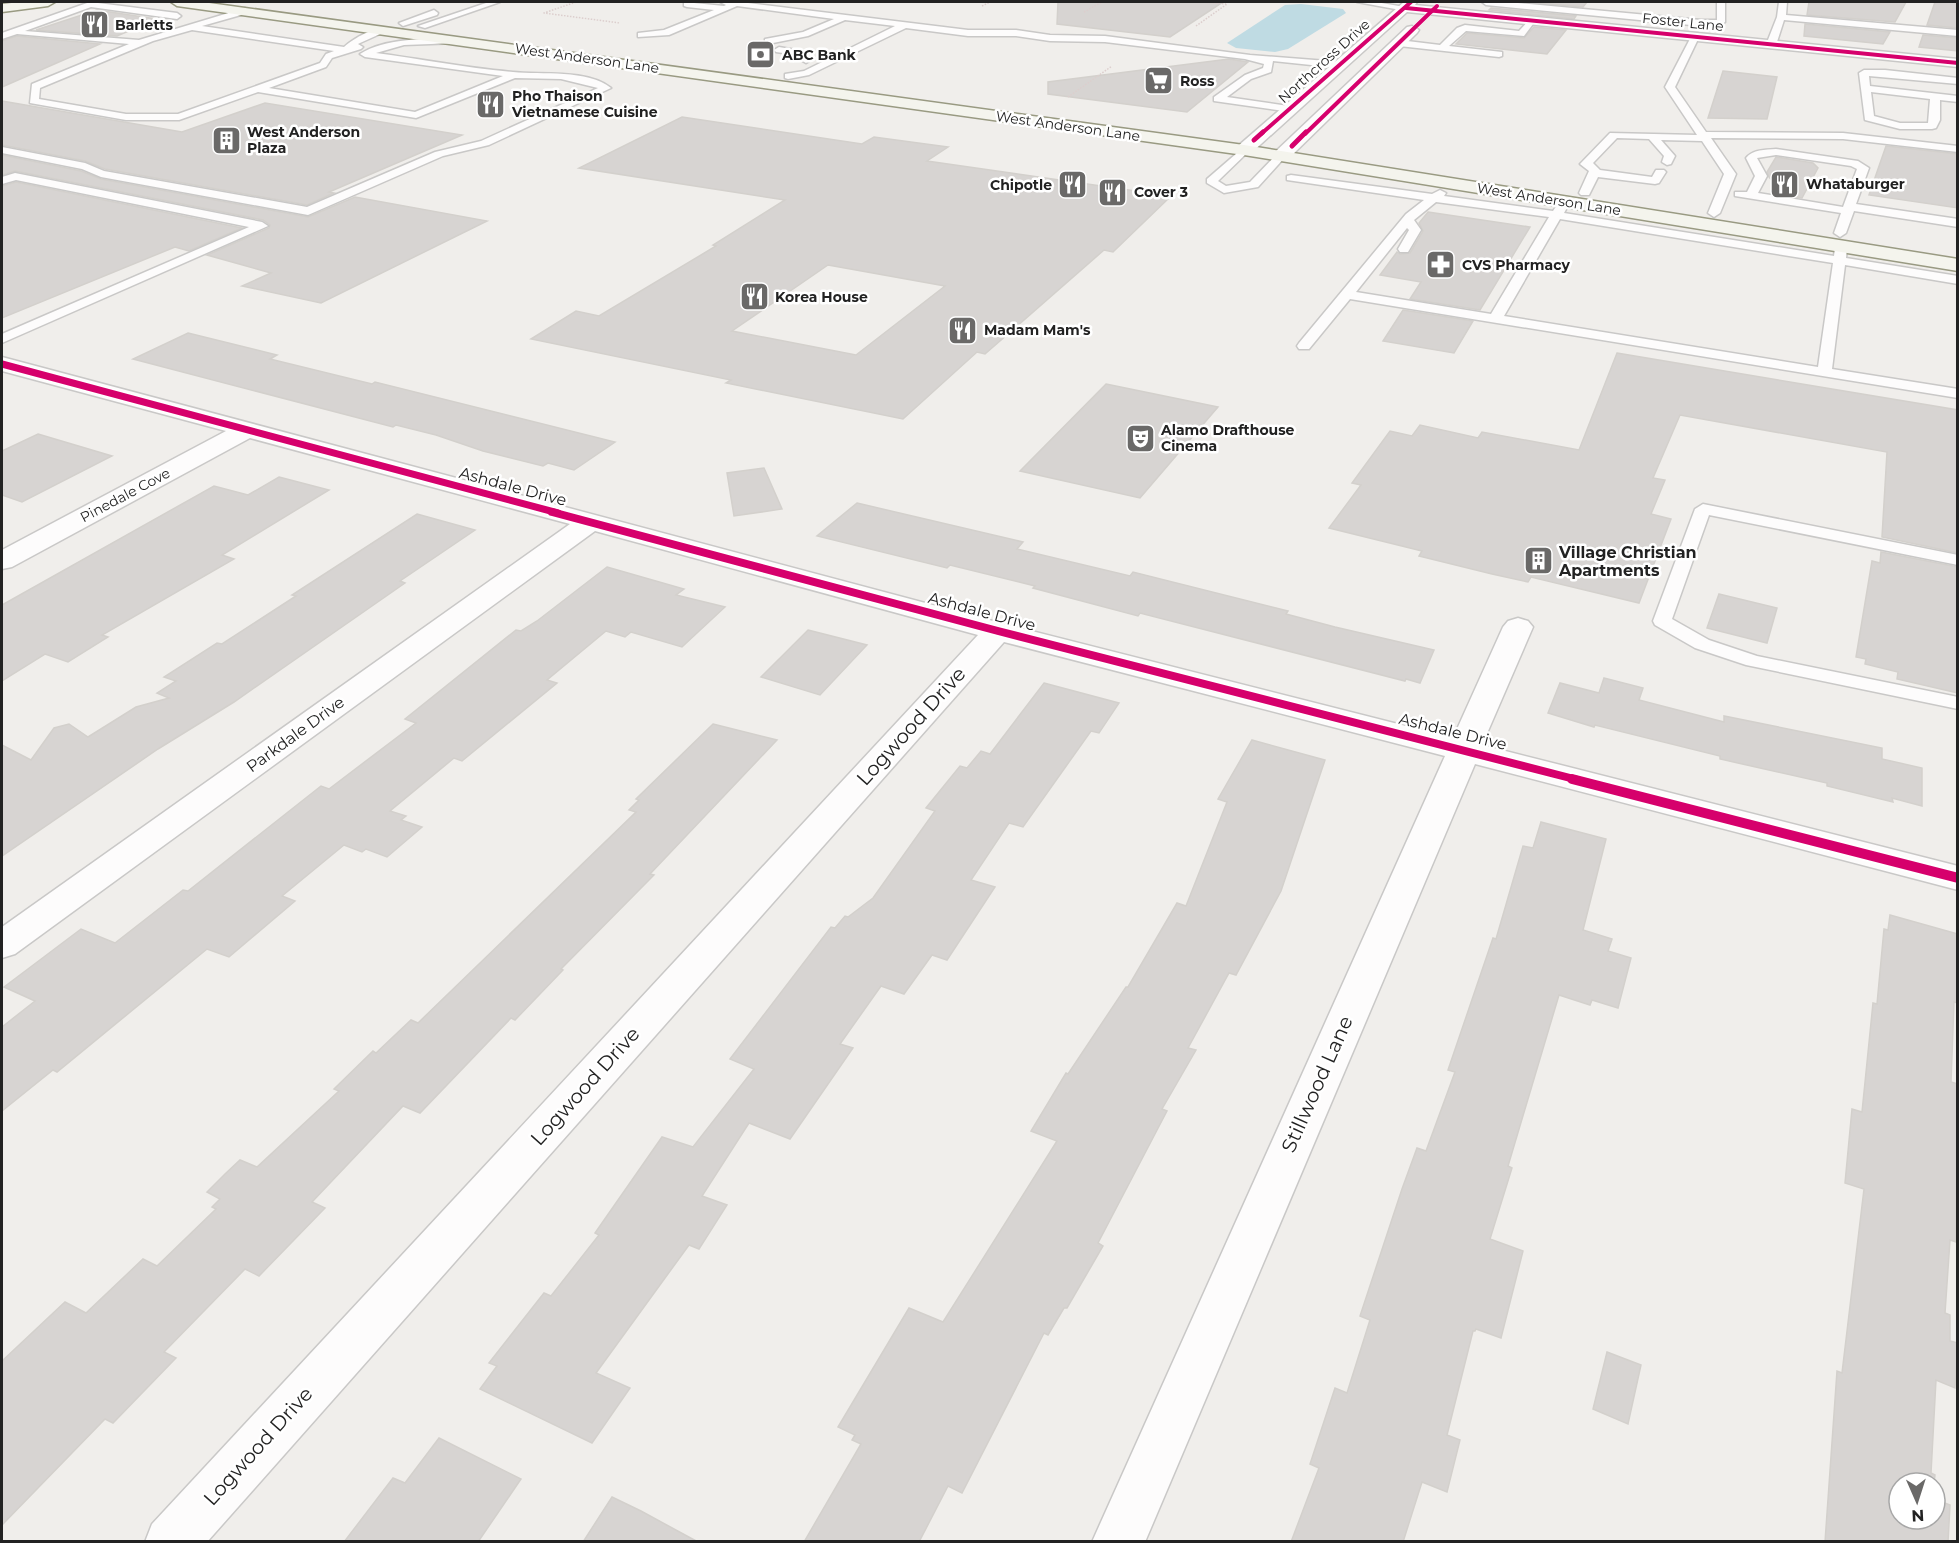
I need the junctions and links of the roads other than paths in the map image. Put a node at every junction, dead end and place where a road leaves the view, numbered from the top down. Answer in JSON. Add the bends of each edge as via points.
{"nodes":[{"id":1,"x":48,"y":2,"type":"edge"},
{"id":2,"x":177,"y":2,"type":"edge"},
{"id":3,"x":469,"y":2,"type":"edge"},
{"id":4,"x":496,"y":2,"type":"edge"},
{"id":5,"x":1361,"y":2,"type":"edge"},
{"id":6,"x":1486,"y":2,"type":"edge"},
{"id":7,"x":1721,"y":2,"type":"edge"},
{"id":8,"x":1783,"y":2,"type":"edge"},
{"id":9,"x":687,"y":4,"type":"dead end"},
{"id":10,"x":8,"y":5,"type":"edge"},
{"id":11,"x":724,"y":5,"type":"edge"},
{"id":12,"x":1409,"y":5,"type":"edge"},
{"id":13,"x":245,"y":6,"type":"edge"},
{"id":14,"x":1437,"y":6,"type":"edge"},
{"id":15,"x":177,"y":16,"type":"junction"},
{"id":16,"x":846,"y":17,"type":"junction"},
{"id":17,"x":1781,"y":17,"type":"junction"},
{"id":18,"x":1532,"y":20,"type":"junction"},
{"id":19,"x":211,"y":21,"type":"junction"},
{"id":20,"x":881,"y":22,"type":"junction"},
{"id":21,"x":155,"y":23,"type":"dead end"},
{"id":22,"x":905,"y":25,"type":"junction"},
{"id":23,"x":422,"y":26,"type":"junction"},
{"id":24,"x":190,"y":27,"type":"junction"},
{"id":25,"x":403,"y":28,"type":"junction"},
{"id":26,"x":385,"y":30,"type":"junction"},
{"id":27,"x":6,"y":32,"type":"edge"},
{"id":28,"x":123,"y":32,"type":"dead end"},
{"id":29,"x":860,"y":32,"type":"dead end"},
{"id":30,"x":1958,"y":33,"type":"edge"},
{"id":31,"x":641,"y":35,"type":"dead end"},
{"id":32,"x":2,"y":36,"type":"edge"},
{"id":33,"x":1695,"y":37,"type":"junction"},
{"id":34,"x":101,"y":39,"type":"junction"},
{"id":35,"x":460,"y":41,"type":"junction"},
{"id":36,"x":140,"y":43,"type":"junction"},
{"id":37,"x":1399,"y":43,"type":"junction"},
{"id":38,"x":1771,"y":45,"type":"junction"},
{"id":39,"x":765,"y":46,"type":"dead end"},
{"id":40,"x":1442,"y":48,"type":"junction"},
{"id":41,"x":346,"y":50,"type":"junction"},
{"id":42,"x":778,"y":50,"type":"dead end"},
{"id":43,"x":366,"y":54,"type":"junction"},
{"id":44,"x":818,"y":54,"type":"dead end"},
{"id":45,"x":1499,"y":54,"type":"dead end"},
{"id":46,"x":1245,"y":56,"type":"junction"},
{"id":47,"x":806,"y":60,"type":"junction"},
{"id":48,"x":1923,"y":60,"type":"junction"},
{"id":49,"x":1958,"y":63,"type":"edge"},
{"id":50,"x":322,"y":65,"type":"junction"},
{"id":51,"x":1340,"y":65,"type":"junction"},
{"id":52,"x":1372,"y":68,"type":"junction"},
{"id":53,"x":514,"y":75,"type":"junction"},
{"id":54,"x":789,"y":75,"type":"junction"},
{"id":55,"x":1930,"y":78,"type":"junction"},
{"id":56,"x":1958,"y":81,"type":"edge"},
{"id":57,"x":773,"y":85,"type":"junction"},
{"id":58,"x":256,"y":89,"type":"junction"},
{"id":59,"x":1867,"y":89,"type":"junction"},
{"id":60,"x":1935,"y":98,"type":"junction"},
{"id":61,"x":1958,"y":99,"type":"edge"},
{"id":62,"x":888,"y":101,"type":"junction"},
{"id":63,"x":1291,"y":109,"type":"junction"},
{"id":64,"x":1045,"y":111,"type":"junction"},
{"id":65,"x":1927,"y":127,"type":"junction"},
{"id":66,"x":1652,"y":136,"type":"junction"},
{"id":67,"x":1703,"y":136,"type":"junction"},
{"id":68,"x":1249,"y":145,"type":"junction"},
{"id":69,"x":1938,"y":147,"type":"junction"},
{"id":70,"x":1958,"y":149,"type":"edge"},
{"id":71,"x":2,"y":150,"type":"edge"},
{"id":72,"x":1287,"y":151,"type":"junction"},
{"id":73,"x":1594,"y":173,"type":"junction"},
{"id":74,"x":1292,"y":178,"type":"dead end"},
{"id":75,"x":2,"y":181,"type":"edge"},
{"id":76,"x":1452,"y":183,"type":"junction"},
{"id":77,"x":1722,"y":192,"type":"junction"},
{"id":78,"x":1585,"y":193,"type":"junction"},
{"id":79,"x":1751,"y":196,"type":"junction"},
{"id":80,"x":1433,"y":198,"type":"junction"},
{"id":81,"x":1561,"y":208,"type":"junction"},
{"id":82,"x":1849,"y":209,"type":"junction"},
{"id":83,"x":1714,"y":213,"type":"junction"},
{"id":84,"x":1408,"y":220,"type":"junction"},
{"id":85,"x":1958,"y":224,"type":"edge"},
{"id":86,"x":1840,"y":247,"type":"junction"},
{"id":87,"x":1958,"y":252,"type":"edge"},
{"id":88,"x":1373,"y":262,"type":"junction"},
{"id":89,"x":1958,"y":265,"type":"edge"},
{"id":90,"x":1958,"y":280,"type":"edge"},
{"id":91,"x":1346,"y":294,"type":"junction"},
{"id":92,"x":1495,"y":319,"type":"junction"},
{"id":93,"x":2,"y":339,"type":"edge"},
{"id":94,"x":1304,"y":346,"type":"dead end"},
{"id":95,"x":2,"y":364,"type":"edge"},
{"id":96,"x":1824,"y":372,"type":"junction"},
{"id":97,"x":1958,"y":394,"type":"edge"},
{"id":98,"x":249,"y":429,"type":"junction"},
{"id":99,"x":589,"y":523,"type":"junction"},
{"id":100,"x":1958,"y":560,"type":"edge"},
{"id":101,"x":2,"y":561,"type":"edge"},
{"id":102,"x":1518,"y":627,"type":"dead end"},
{"id":103,"x":998,"y":631,"type":"junction"},
{"id":104,"x":1958,"y":703,"type":"edge"},
{"id":105,"x":1463,"y":749,"type":"junction"},
{"id":106,"x":1958,"y":878,"type":"edge"},
{"id":107,"x":2,"y":945,"type":"edge"},
{"id":108,"x":171,"y":1542,"type":"edge"},
{"id":109,"x":1118,"y":1542,"type":"edge"}],
"edges":[{"from":1,"to":10,"type":"main road"},
{"from":2,"to":13,"type":"main road","name":"West Anderson Lane"},
{"from":3,"to":25,"type":"lane"},
{"from":4,"to":23,"type":"lane"},
{"from":5,"to":12,"type":"lane"},
{"from":6,"to":7,"type":"lane","via":[[1701,23],[1721,22]]},
{"from":8,"to":17,"type":"lane"},
{"from":9,"to":11,"type":"lane"},
{"from":11,"to":16,"type":"lane","via":[[737,3]]},
{"from":11,"to":31,"type":"lane","via":[[666,33]]},
{"from":12,"to":14,"type":"street","name":"Foster Lane"},
{"from":12,"to":51,"type":"street","name":"Northcross Drive"},
{"from":13,"to":19,"type":"lane"},
{"from":13,"to":25,"type":"main road","name":"West Anderson Lane"},
{"from":13,"to":26,"type":"main road","name":"West Anderson Lane"},
{"from":14,"to":18,"type":"street","name":"Foster Lane"},
{"from":14,"to":37,"type":"street"},
{"from":15,"to":19,"type":"lane"},
{"from":15,"to":21,"type":"lane"},
{"from":15,"to":27,"type":"lane","via":[[90,4]]},
{"from":16,"to":20,"type":"lane"},
{"from":16,"to":39,"type":"lane"},
{"from":17,"to":30,"type":"lane"},
{"from":17,"to":38,"type":"lane"},
{"from":18,"to":33,"type":"street","name":"Foster Lane"},
{"from":18,"to":40,"type":"lane","via":[[1521,34],[1460,30]]},
{"from":19,"to":24,"type":"lane"},
{"from":20,"to":22,"type":"lane"},
{"from":20,"to":29,"type":"lane"},
{"from":22,"to":46,"type":"lane","via":[[968,33],[1105,39]]},
{"from":22,"to":54,"type":"lane","via":[[807,73]]},
{"from":23,"to":25,"type":"main road"},
{"from":23,"to":54,"type":"main road","name":"West Anderson Lane"},
{"from":24,"to":36,"type":"lane"},
{"from":24,"to":41,"type":"lane"},
{"from":25,"to":26,"type":"main road","name":"West Anderson Lane"},
{"from":25,"to":35,"type":"main road","name":"West Anderson Lane"},
{"from":25,"to":41,"type":"lane"},
{"from":26,"to":41,"type":"lane"},
{"from":27,"to":32,"type":"lane"},
{"from":27,"to":34,"type":"lane"},
{"from":28,"to":34,"type":"lane"},
{"from":33,"to":38,"type":"street","name":"Foster Lane"},
{"from":33,"to":67,"type":"lane","via":[[1670,87]]},
{"from":34,"to":36,"type":"lane"},
{"from":35,"to":43,"type":"lane","via":[[403,42]]},
{"from":35,"to":57,"type":"main road","name":"West Anderson Lane"},
{"from":36,"to":58,"type":"lane","via":[[35,86],[34,101],[126,117],[179,117]]},
{"from":37,"to":40,"type":"lane"},
{"from":37,"to":52,"type":"street"},
{"from":38,"to":48,"type":"street","name":"Foster Lane"},
{"from":40,"to":45,"type":"lane"},
{"from":41,"to":50,"type":"lane","via":[[329,56]]},
{"from":42,"to":47,"type":"lane","via":[[793,52]]},
{"from":43,"to":50,"type":"lane"},
{"from":43,"to":53,"type":"lane"},
{"from":44,"to":47,"type":"lane"},
{"from":46,"to":51,"type":"lane"},
{"from":46,"to":63,"type":"lane","via":[[1269,62],[1268,70],[1248,77],[1218,99]]},
{"from":47,"to":54,"type":"lane","via":[[785,71]]},
{"from":48,"to":49,"type":"street","name":"Foster Lane"},
{"from":48,"to":55,"type":"lane"},
{"from":50,"to":58,"type":"lane"},
{"from":51,"to":52,"type":"street"},
{"from":51,"to":63,"type":"street","name":"Northcross Drive"},
{"from":52,"to":72,"type":"street"},
{"from":53,"to":58,"type":"lane","via":[[416,115]]},
{"from":53,"to":71,"type":"lane","via":[[545,75],[606,88],[485,143],[439,154],[308,211],[101,174],[85,166]]},
{"from":54,"to":57,"type":"main road"},
{"from":54,"to":64,"type":"main road","name":"West Anderson Lane"},
{"from":55,"to":56,"type":"lane"},
{"from":55,"to":59,"type":"lane","via":[[1871,72],[1864,74]]},
{"from":57,"to":62,"type":"main road","name":"West Anderson Lane"},
{"from":59,"to":60,"type":"lane"},
{"from":59,"to":65,"type":"lane","via":[[1869,118]]},
{"from":60,"to":61,"type":"lane"},
{"from":60,"to":65,"type":"lane","via":[[1935,120]]},
{"from":62,"to":64,"type":"main road","via":[[914,98],[1007,111]]},
{"from":62,"to":68,"type":"main road","name":"West Anderson Lane"},
{"from":63,"to":68,"type":"street","name":"Northcross Drive"},
{"from":64,"to":68,"type":"main road","name":"West Anderson Lane"},
{"from":65,"to":69,"type":"lane","via":[[1935,131]]},
{"from":66,"to":67,"type":"lane"},
{"from":66,"to":73,"type":"lane","via":[[1614,135],[1586,164]]},
{"from":66,"to":73,"type":"lane","via":[[1670,156],[1654,181]]},
{"from":67,"to":69,"type":"lane","via":[[1843,136]]},
{"from":67,"to":77,"type":"lane","via":[[1730,174]]},
{"from":68,"to":72,"type":"main road","name":"West Anderson Lane"},
{"from":68,"to":72,"type":"lane","via":[[1211,181],[1224,190],[1254,184]]},
{"from":69,"to":70,"type":"lane"},
{"from":72,"to":76,"type":"main road","name":"West Anderson Lane"},
{"from":72,"to":78,"type":"main road","name":"West Anderson Lane"},
{"from":73,"to":78,"type":"lane"},
{"from":74,"to":80,"type":"lane"},
{"from":75,"to":93,"type":"lane","via":[[15,176],[262,226]]},
{"from":76,"to":80,"type":"lane"},
{"from":76,"to":81,"type":"main road","name":"West Anderson Lane"},
{"from":77,"to":79,"type":"lane"},
{"from":77,"to":83,"type":"lane"},
{"from":78,"to":83,"type":"main road","name":"West Anderson Lane"},
{"from":79,"to":82,"type":"lane"},
{"from":79,"to":82,"type":"lane","via":[[1761,176],[1751,158],[1763,152],[1854,163],[1863,168]]},
{"from":80,"to":81,"type":"lane"},
{"from":80,"to":84,"type":"lane"},
{"from":81,"to":86,"type":"main road","name":"West Anderson Lane"},
{"from":81,"to":92,"type":"lane"},
{"from":82,"to":85,"type":"lane"},
{"from":82,"to":86,"type":"lane"},
{"from":83,"to":86,"type":"main road","name":"West Anderson Lane"},
{"from":84,"to":88,"type":"lane"},
{"from":84,"to":88,"type":"lane","via":[[1415,230],[1396,260]]},
{"from":86,"to":87,"type":"main road","name":"West Anderson Lane"},
{"from":86,"to":89,"type":"main road","name":"West Anderson Lane"},
{"from":86,"to":90,"type":"lane"},
{"from":86,"to":96,"type":"lane"},
{"from":88,"to":91,"type":"lane"},
{"from":91,"to":92,"type":"lane"},
{"from":91,"to":94,"type":"lane"},
{"from":92,"to":96,"type":"lane"},
{"from":95,"to":98,"type":"street","name":"Ashdale Drive"},
{"from":96,"to":97,"type":"lane"},
{"from":98,"to":99,"type":"street","name":"Ashdale Drive"},
{"from":98,"to":101,"type":"street","name":"Pinedale Cove"},
{"from":99,"to":103,"type":"street","name":"Ashdale Drive"},
{"from":99,"to":107,"type":"street","name":"Parkdale Drive"},
{"from":100,"to":104,"type":"lane","via":[[1703,509],[1662,621],[1702,644],[1754,661]]},
{"from":102,"to":105,"type":"street","name":"Stillwood Lane"},
{"from":103,"to":105,"type":"street","name":"Ashdale Drive"},
{"from":103,"to":108,"type":"street","name":"Logwood Drive"},
{"from":105,"to":106,"type":"street","name":"Ashdale Drive"},
{"from":105,"to":109,"type":"street","name":"Stillwood Lane"}]}
